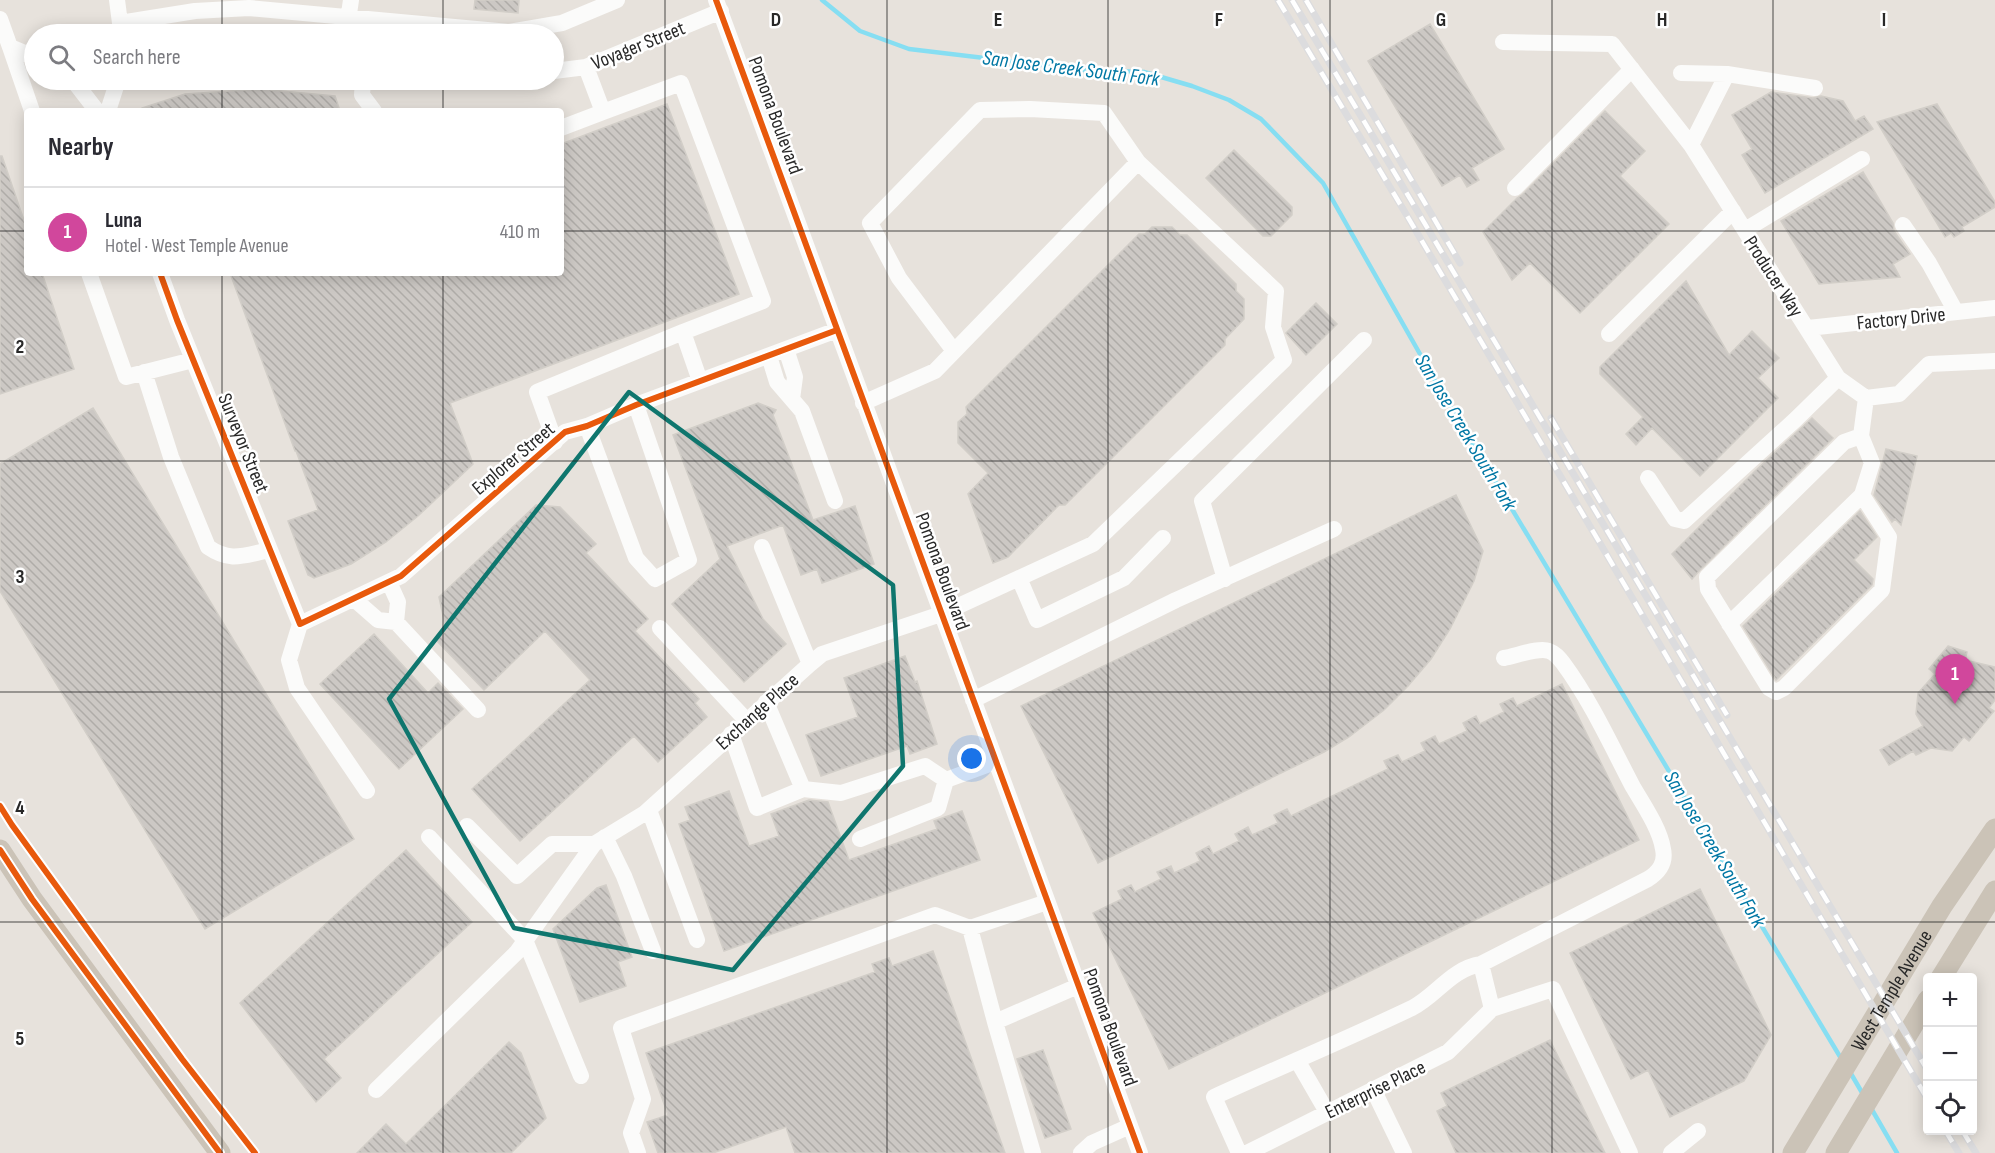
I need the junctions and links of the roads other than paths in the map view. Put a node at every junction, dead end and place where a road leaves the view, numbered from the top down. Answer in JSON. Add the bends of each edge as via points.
{"nodes":[{"id":1,"x":117,"y":0,"type":"edge"},
{"id":2,"x":617,"y":0,"type":"edge"},
{"id":3,"x":718,"y":6,"type":"edge"},
{"id":4,"x":350,"y":8,"type":"edge"},
{"id":5,"x":0,"y":19,"type":"edge"},
{"id":6,"x":119,"y":24,"type":"edge"},
{"id":7,"x":141,"y":24,"type":"edge"},
{"id":8,"x":348,"y":24,"type":"edge"},
{"id":9,"x":452,"y":24,"type":"edge"},
{"id":10,"x":557,"y":24,"type":"edge"},
{"id":11,"x":1503,"y":42,"type":"dead end"},
{"id":12,"x":10,"y":47,"type":"junction"},
{"id":13,"x":24,"y":53,"type":"edge"},
{"id":14,"x":586,"y":67,"type":"junction"},
{"id":15,"x":1632,"y":69,"type":"junction"},
{"id":16,"x":564,"y":70,"type":"edge"},
{"id":17,"x":1681,"y":73,"type":"dead end"},
{"id":18,"x":1727,"y":74,"type":"junction"},
{"id":19,"x":24,"y":88,"type":"edge"},
{"id":20,"x":1815,"y":88,"type":"dead end"},
{"id":21,"x":25,"y":90,"type":"edge"},
{"id":22,"x":81,"y":90,"type":"edge"},
{"id":23,"x":115,"y":90,"type":"edge"},
{"id":24,"x":362,"y":90,"type":"edge"},
{"id":25,"x":31,"y":108,"type":"edge"},
{"id":26,"x":95,"y":108,"type":"edge"},
{"id":27,"x":109,"y":108,"type":"edge"},
{"id":28,"x":372,"y":108,"type":"edge"},
{"id":29,"x":603,"y":112,"type":"junction"},
{"id":30,"x":564,"y":127,"type":"edge"},
{"id":31,"x":1691,"y":145,"type":"junction"},
{"id":32,"x":1862,"y":159,"type":"dead end"},
{"id":33,"x":1138,"y":162,"type":"junction"},
{"id":34,"x":1515,"y":188,"type":"dead end"},
{"id":35,"x":1733,"y":212,"type":"junction"},
{"id":36,"x":1904,"y":225,"type":"dead end"},
{"id":37,"x":1745,"y":230,"type":"junction"},
{"id":38,"x":91,"y":276,"type":"edge"},
{"id":39,"x":161,"y":276,"type":"edge"},
{"id":40,"x":1995,"y":308,"type":"edge"},
{"id":41,"x":1956,"y":312,"type":"junction"},
{"id":42,"x":1808,"y":328,"type":"junction"},
{"id":43,"x":837,"y":330,"type":"junction"},
{"id":44,"x":683,"y":332,"type":"junction"},
{"id":45,"x":1608,"y":334,"type":"dead end"},
{"id":46,"x":1364,"y":340,"type":"dead end"},
{"id":47,"x":786,"y":349,"type":"junction"},
{"id":48,"x":954,"y":351,"type":"junction"},
{"id":49,"x":769,"y":356,"type":"junction"},
{"id":50,"x":193,"y":360,"type":"junction"},
{"id":51,"x":1995,"y":361,"type":"edge"},
{"id":52,"x":144,"y":372,"type":"junction"},
{"id":53,"x":1838,"y":378,"type":"junction"},
{"id":54,"x":700,"y":381,"type":"junction"},
{"id":55,"x":1866,"y":398,"type":"junction"},
{"id":56,"x":792,"y":399,"type":"junction"},
{"id":57,"x":863,"y":403,"type":"junction"},
{"id":58,"x":636,"y":405,"type":"junction"},
{"id":59,"x":587,"y":426,"type":"junction"},
{"id":60,"x":1861,"y":436,"type":"junction"},
{"id":61,"x":555,"y":442,"type":"junction"},
{"id":62,"x":1648,"y":478,"type":"dead end"},
{"id":63,"x":1862,"y":495,"type":"junction"},
{"id":64,"x":835,"y":501,"type":"dead end"},
{"id":65,"x":1334,"y":529,"type":"dead end"},
{"id":66,"x":1163,"y":538,"type":"dead end"},
{"id":67,"x":762,"y":547,"type":"dead end"},
{"id":68,"x":270,"y":550,"type":"junction"},
{"id":69,"x":1019,"y":578,"type":"junction"},
{"id":70,"x":1225,"y":579,"type":"junction"},
{"id":71,"x":389,"y":582,"type":"junction"},
{"id":72,"x":354,"y":599,"type":"junction"},
{"id":73,"x":941,"y":614,"type":"junction"},
{"id":74,"x":396,"y":622,"type":"junction"},
{"id":75,"x":300,"y":624,"type":"junction"},
{"id":76,"x":1729,"y":624,"type":"junction"},
{"id":77,"x":660,"y":628,"type":"dead end"},
{"id":78,"x":1504,"y":658,"type":"dead end"},
{"id":79,"x":810,"y":663,"type":"junction"},
{"id":80,"x":973,"y":700,"type":"junction"},
{"id":81,"x":766,"y":702,"type":"junction"},
{"id":82,"x":478,"y":710,"type":"dead end"},
{"id":83,"x":746,"y":720,"type":"junction"},
{"id":84,"x":731,"y":734,"type":"junction"},
{"id":85,"x":995,"y":762,"type":"junction"},
{"id":86,"x":945,"y":780,"type":"junction"},
{"id":87,"x":803,"y":789,"type":"junction"},
{"id":88,"x":367,"y":791,"type":"dead end"},
{"id":89,"x":649,"y":810,"type":"junction"},
{"id":90,"x":467,"y":826,"type":"dead end"},
{"id":91,"x":1995,"y":829,"type":"edge"},
{"id":92,"x":429,"y":837,"type":"dead end"},
{"id":93,"x":860,"y":839,"type":"dead end"},
{"id":94,"x":599,"y":841,"type":"junction"},
{"id":95,"x":0,"y":850,"type":"edge"},
{"id":96,"x":1995,"y":891,"type":"edge"},
{"id":97,"x":1047,"y":902,"type":"junction"},
{"id":98,"x":970,"y":928,"type":"junction"},
{"id":99,"x":525,"y":940,"type":"junction"},
{"id":100,"x":697,"y":940,"type":"dead end"},
{"id":101,"x":653,"y":951,"type":"dead end"},
{"id":102,"x":1481,"y":964,"type":"junction"},
{"id":103,"x":1944,"y":973,"type":"edge"},
{"id":104,"x":1078,"y":986,"type":"junction"},
{"id":105,"x":1923,"y":1008,"type":"edge"},
{"id":106,"x":1492,"y":1010,"type":"junction"},
{"id":107,"x":995,"y":1022,"type":"junction"},
{"id":108,"x":1297,"y":1059,"type":"junction"},
{"id":109,"x":581,"y":1076,"type":"dead end"},
{"id":110,"x":1373,"y":1089,"type":"junction"},
{"id":111,"x":376,"y":1090,"type":"dead end"},
{"id":112,"x":1327,"y":1113,"type":"junction"},
{"id":113,"x":1130,"y":1126,"type":"junction"},
{"id":114,"x":1698,"y":1131,"type":"dead end"},
{"id":115,"x":220,"y":1153,"type":"edge"},
{"id":116,"x":638,"y":1153,"type":"edge"},
{"id":117,"x":1033,"y":1153,"type":"edge"},
{"id":118,"x":1081,"y":1153,"type":"edge"},
{"id":119,"x":1140,"y":1153,"type":"edge"},
{"id":120,"x":1239,"y":1153,"type":"edge"},
{"id":121,"x":1247,"y":1153,"type":"edge"},
{"id":122,"x":1404,"y":1153,"type":"edge"},
{"id":123,"x":1630,"y":1153,"type":"edge"},
{"id":124,"x":1671,"y":1153,"type":"edge"},
{"id":125,"x":1793,"y":1153,"type":"edge"},
{"id":126,"x":1836,"y":1153,"type":"edge"}],
"edges":[{"from":1,"to":6,"type":"street"},
{"from":2,"to":10,"type":"street"},
{"from":3,"to":14,"type":"street","name":"Voyager Street"},
{"from":3,"to":43,"type":"street","name":"Pomona Boulevard"},
{"from":4,"to":7,"type":"street","via":[[195,11]]},
{"from":4,"to":8,"type":"street"},
{"from":4,"to":9,"type":"street"},
{"from":5,"to":12,"type":"street"},
{"from":11,"to":15,"type":"street","name":"Producer Way","via":[[1612,44]]},
{"from":12,"to":13,"type":"street"},
{"from":12,"to":19,"type":"street"},
{"from":14,"to":16,"type":"street","name":"Voyager Street"},
{"from":14,"to":29,"type":"street"},
{"from":15,"to":31,"type":"street","name":"Producer Way"},
{"from":15,"to":34,"type":"street"},
{"from":17,"to":18,"type":"street"},
{"from":18,"to":20,"type":"street"},
{"from":18,"to":31,"type":"street"},
{"from":21,"to":25,"type":"street"},
{"from":22,"to":26,"type":"street"},
{"from":23,"to":27,"type":"street"},
{"from":24,"to":28,"type":"street"},
{"from":29,"to":30,"type":"street"},
{"from":29,"to":44,"type":"street","via":[[681,83],[763,301]]},
{"from":31,"to":35,"type":"street","name":"Producer Way"},
{"from":32,"to":37,"type":"street"},
{"from":33,"to":48,"type":"street"},
{"from":33,"to":48,"type":"street","via":[[1104,112],[980,110],[870,223],[900,278]]},
{"from":33,"to":69,"type":"street","name":"Exchange Place","via":[[1276,291],[1274,327],[1284,360],[1093,544]]},
{"from":35,"to":37,"type":"street","name":"Producer Way"},
{"from":35,"to":45,"type":"street"},
{"from":36,"to":41,"type":"street"},
{"from":37,"to":42,"type":"street","name":"Producer Way"},
{"from":38,"to":52,"type":"street","via":[[126,377]]},
{"from":39,"to":50,"type":"street","name":"Surveyor Street"},
{"from":40,"to":41,"type":"street","name":"Factory Drive"},
{"from":41,"to":42,"type":"street","name":"Factory Drive"},
{"from":42,"to":53,"type":"street","name":"Producer Way"},
{"from":43,"to":47,"type":"street","name":"Explorer Street"},
{"from":43,"to":57,"type":"street","name":"Pomona Boulevard"},
{"from":44,"to":54,"type":"street"},
{"from":44,"to":61,"type":"street","via":[[537,392]]},
{"from":46,"to":70,"type":"street","via":[[1203,501]]},
{"from":47,"to":49,"type":"street","name":"Explorer Street"},
{"from":47,"to":56,"type":"street","via":[[795,377]]},
{"from":48,"to":57,"type":"street","via":[[935,371]]},
{"from":49,"to":54,"type":"street","name":"Explorer Street"},
{"from":49,"to":56,"type":"street","via":[[777,382]]},
{"from":50,"to":52,"type":"street"},
{"from":50,"to":68,"type":"street","name":"Surveyor Street"},
{"from":51,"to":55,"type":"street","via":[[1929,364],[1899,394]]},
{"from":52,"to":68,"type":"street","via":[[171,457],[208,547],[230,558]]},
{"from":53,"to":55,"type":"street","name":"Producer Way"},
{"from":53,"to":62,"type":"street","via":[[1684,521],[1675,519]]},
{"from":54,"to":58,"type":"street","name":"Explorer Street"},
{"from":55,"to":60,"type":"street"},
{"from":56,"to":64,"type":"street","via":[[802,411]]},
{"from":57,"to":73,"type":"street","name":"Pomona Boulevard"},
{"from":58,"to":59,"type":"street","name":"Explorer Street"},
{"from":58,"to":59,"type":"street","via":[[689,560],[655,579],[636,558]]},
{"from":59,"to":61,"type":"street","name":"Explorer Street","via":[[565,432]]},
{"from":60,"to":63,"type":"street","via":[[1872,463]]},
{"from":60,"to":76,"type":"street","via":[[1844,442],[1707,577],[1708,589]]},
{"from":61,"to":71,"type":"street","name":"Explorer Street","via":[[401,576]]},
{"from":63,"to":76,"type":"street"},
{"from":63,"to":76,"type":"street","via":[[1889,537],[1882,590],[1784,688],[1776,692],[1769,688]]},
{"from":65,"to":70,"type":"street"},
{"from":66,"to":69,"type":"street","via":[[1124,578],[1037,620]]},
{"from":67,"to":79,"type":"street"},
{"from":68,"to":75,"type":"street","name":"Surveyor Street"},
{"from":69,"to":73,"type":"street","name":"Exchange Place"},
{"from":70,"to":80,"type":"street"},
{"from":71,"to":72,"type":"street","name":"Explorer Street"},
{"from":71,"to":74,"type":"street","via":[[398,602]]},
{"from":72,"to":74,"type":"street","via":[[378,620]]},
{"from":72,"to":75,"type":"street","name":"Explorer Street"},
{"from":73,"to":79,"type":"street","name":"Exchange Place","via":[[822,654]]},
{"from":73,"to":80,"type":"street","name":"Pomona Boulevard"},
{"from":74,"to":82,"type":"street"},
{"from":75,"to":88,"type":"street","via":[[289,660],[297,688]]},
{"from":77,"to":83,"type":"street"},
{"from":78,"to":102,"type":"street","via":[[1543,650],[1551,651],[1560,660],[1588,702],[1644,806],[1659,838],[1663,858],[1658,873],[1648,879]]},
{"from":79,"to":81,"type":"street","name":"Exchange Place"},
{"from":80,"to":85,"type":"street","name":"Pomona Boulevard"},
{"from":81,"to":83,"type":"street","name":"Exchange Place"},
{"from":81,"to":87,"type":"street"},
{"from":83,"to":84,"type":"street","name":"Exchange Place"},
{"from":84,"to":87,"type":"street","via":[[757,808]]},
{"from":84,"to":89,"type":"street","name":"Exchange Place"},
{"from":85,"to":86,"type":"street"},
{"from":85,"to":97,"type":"street","name":"Pomona Boulevard"},
{"from":86,"to":87,"type":"street","via":[[925,766],[841,793]]},
{"from":86,"to":93,"type":"street","via":[[938,808]]},
{"from":89,"to":94,"type":"street","name":"Exchange Place"},
{"from":89,"to":100,"type":"street"},
{"from":90,"to":94,"type":"street","via":[[517,876],[552,844]]},
{"from":91,"to":125,"type":"main road","name":"West Temple Avenue","via":[[1942,906]]},
{"from":92,"to":99,"type":"street"},
{"from":94,"to":99,"type":"street"},
{"from":94,"to":101,"type":"street","via":[[624,876]]},
{"from":95,"to":115,"type":"main road"},
{"from":96,"to":103,"type":"main road","name":"West Temple Avenue"},
{"from":97,"to":98,"type":"street"},
{"from":97,"to":104,"type":"street","name":"Pomona Boulevard"},
{"from":98,"to":107,"type":"street"},
{"from":98,"to":116,"type":"street","via":[[935,915],[621,1028],[643,1099],[631,1133]]},
{"from":99,"to":109,"type":"street"},
{"from":99,"to":111,"type":"street"},
{"from":102,"to":106,"type":"street"},
{"from":102,"to":108,"type":"street","via":[[1454,974],[1415,1006]]},
{"from":104,"to":107,"type":"street"},
{"from":104,"to":113,"type":"street","name":"Pomona Boulevard"},
{"from":105,"to":126,"type":"main road","name":"West Temple Avenue"},
{"from":106,"to":110,"type":"street","name":"Enterprise Place","via":[[1448,1052]]},
{"from":106,"to":123,"type":"street","via":[[1553,989]]},
{"from":107,"to":117,"type":"street"},
{"from":108,"to":112,"type":"street"},
{"from":108,"to":120,"type":"street","via":[[1214,1096]]},
{"from":110,"to":112,"type":"street","name":"Enterprise Place"},
{"from":110,"to":122,"type":"street"},
{"from":112,"to":121,"type":"street","name":"Enterprise Place"},
{"from":113,"to":118,"type":"street","via":[[1092,1143]]},
{"from":113,"to":119,"type":"street","name":"Pomona Boulevard"},
{"from":114,"to":124,"type":"street"}]}
